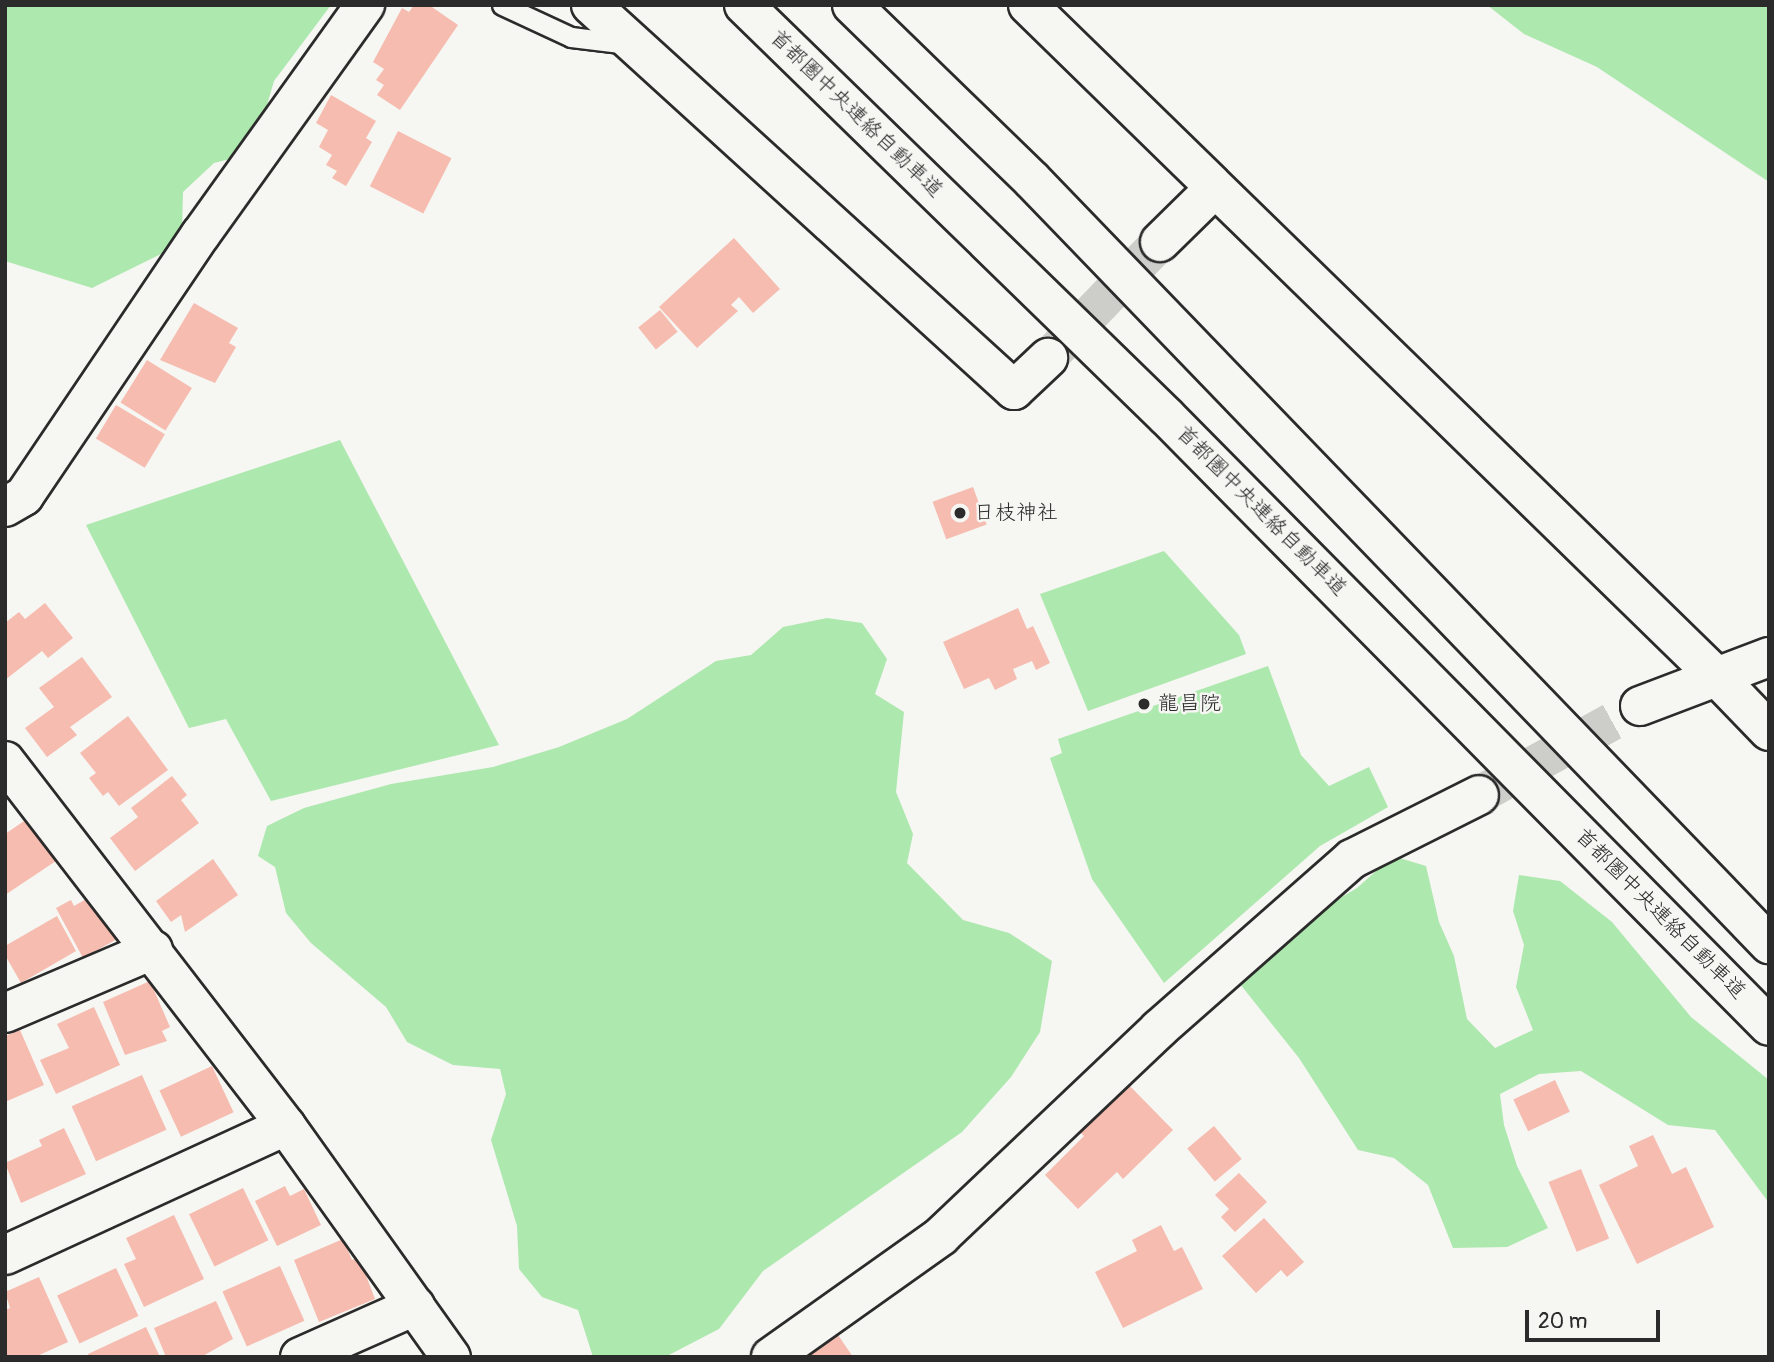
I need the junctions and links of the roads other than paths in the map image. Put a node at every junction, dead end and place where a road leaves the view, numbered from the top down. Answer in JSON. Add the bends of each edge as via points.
{"nodes":[{"id":1,"x":365,"y":5,"type":"edge"},
{"id":2,"x":502,"y":5,"type":"edge"},
{"id":3,"x":591,"y":5,"type":"edge"},
{"id":4,"x":744,"y":5,"type":"edge"},
{"id":5,"x":852,"y":5,"type":"edge"},
{"id":6,"x":1028,"y":5,"type":"edge"},
{"id":7,"x":634,"y":45,"type":"junction"},
{"id":8,"x":1214,"y":189,"type":"junction"},
{"id":9,"x":1160,"y":242,"type":"tunnel mouth"},
{"id":10,"x":1048,"y":358,"type":"tunnel mouth"},
{"id":11,"x":5,"y":507,"type":"edge"},
{"id":12,"x":1769,"y":657,"type":"edge"},
{"id":13,"x":1718,"y":680,"type":"junction"},
{"id":14,"x":1640,"y":706,"type":"tunnel mouth"},
{"id":15,"x":1769,"y":731,"type":"edge"},
{"id":16,"x":5,"y":761,"type":"edge"},
{"id":17,"x":1479,"y":795,"type":"tunnel mouth"},
{"id":18,"x":1769,"y":944,"type":"edge"},
{"id":19,"x":153,"y":950,"type":"junction"},
{"id":20,"x":5,"y":1013,"type":"edge"},
{"id":21,"x":1769,"y":1026,"type":"edge"},
{"id":22,"x":286,"y":1126,"type":"junction"},
{"id":23,"x":5,"y":1255,"type":"edge"},
{"id":24,"x":415,"y":1306,"type":"junction"},
{"id":25,"x":300,"y":1357,"type":"edge"},
{"id":26,"x":451,"y":1357,"type":"edge"},
{"id":27,"x":771,"y":1357,"type":"edge"}],
"edges":[{"from":1,"to":11,"type":"main road","via":[[201,233],[24,496]]},
{"from":2,"to":7,"type":"lane","via":[[571,37]]},
{"from":3,"to":7,"type":"main road"},
{"from":4,"to":21,"type":"main road","name":"首都圏中央連絡自動車道","via":[[1167,417]]},
{"from":5,"to":18,"type":"main road","via":[[1032,180]]},
{"from":6,"to":8,"type":"main road"},
{"from":7,"to":10,"type":"main road","via":[[1014,390]]},
{"from":8,"to":9,"type":"main road"},
{"from":8,"to":13,"type":"main road"},
{"from":12,"to":13,"type":"main road"},
{"from":13,"to":14,"type":"main road"},
{"from":13,"to":15,"type":"main road"},
{"from":16,"to":19,"type":"main road"},
{"from":17,"to":27,"type":"main road","via":[[1352,859],[1159,1029],[941,1236]]},
{"from":19,"to":20,"type":"main road"},
{"from":19,"to":22,"type":"main road"},
{"from":22,"to":23,"type":"main road"},
{"from":22,"to":24,"type":"main road"},
{"from":24,"to":25,"type":"main road"},
{"from":24,"to":26,"type":"main road"}]}
